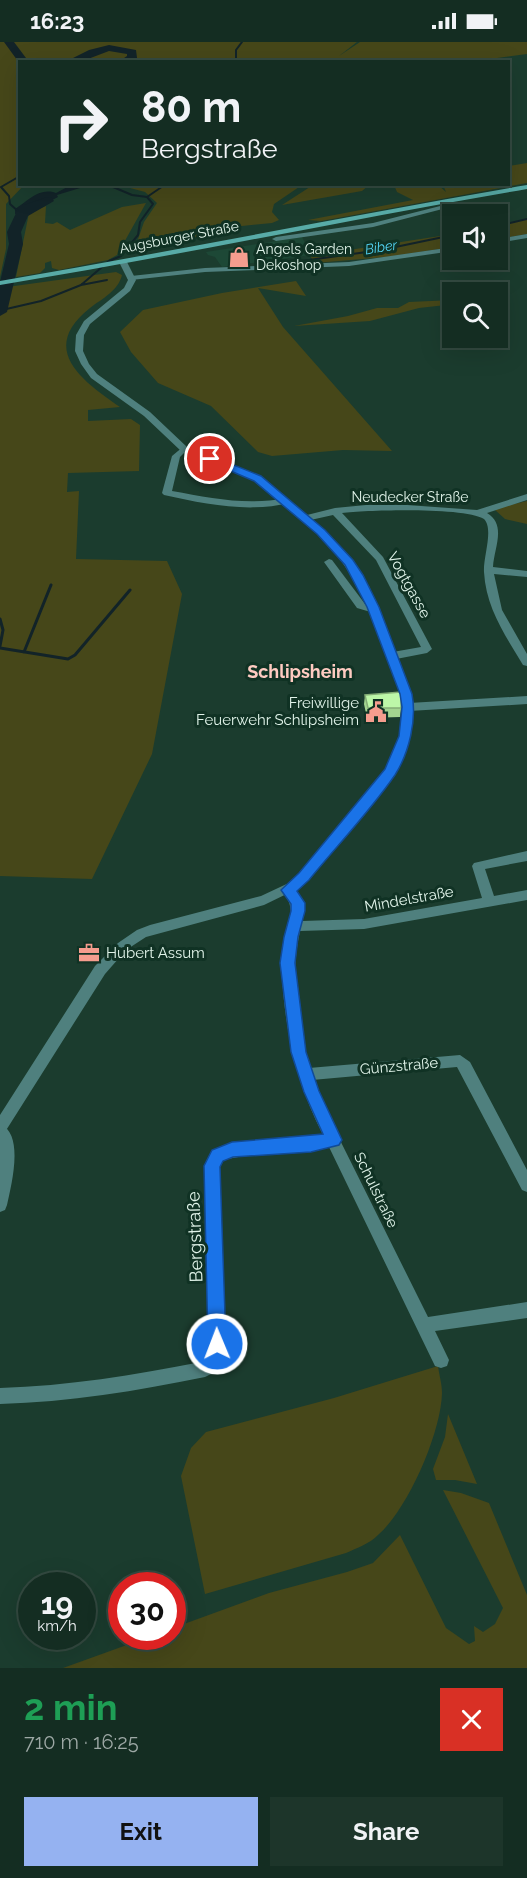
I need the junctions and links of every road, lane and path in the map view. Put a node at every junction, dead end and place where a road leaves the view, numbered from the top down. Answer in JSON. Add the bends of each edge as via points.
{"nodes":[{"id":1,"x":527,"y":187,"type":"edge"},
{"id":2,"x":442,"y":208,"type":"edge"},
{"id":3,"x":363,"y":216,"type":"junction"},
{"id":4,"x":373,"y":225,"type":"junction"},
{"id":5,"x":527,"y":236,"type":"edge"},
{"id":6,"x":276,"y":239,"type":"dead end"},
{"id":7,"x":508,"y":239,"type":"edge"},
{"id":8,"x":442,"y":251,"type":"edge"},
{"id":9,"x":120,"y":263,"type":"junction"},
{"id":10,"x":131,"y":278,"type":"junction"},
{"id":11,"x":0,"y":283,"type":"edge"},
{"id":12,"x":184,"y":449,"type":"junction"},
{"id":13,"x":527,"y":497,"type":"edge"},
{"id":14,"x":286,"y":501,"type":"junction"},
{"id":15,"x":335,"y":511,"type":"junction"},
{"id":16,"x":479,"y":512,"type":"junction"},
{"id":17,"x":306,"y":518,"type":"junction"},
{"id":18,"x":329,"y":562,"type":"dead end"},
{"id":19,"x":489,"y":570,"type":"junction"},
{"id":20,"x":527,"y":574,"type":"edge"},
{"id":21,"x":374,"y":610,"type":"junction"},
{"id":22,"x":391,"y":656,"type":"junction"},
{"id":23,"x":527,"y":662,"type":"edge"},
{"id":24,"x":527,"y":700,"type":"edge"},
{"id":25,"x":408,"y":707,"type":"junction"},
{"id":26,"x":527,"y":856,"type":"edge"},
{"id":27,"x":288,"y":890,"type":"junction"},
{"id":28,"x":527,"y":895,"type":"edge"},
{"id":29,"x":490,"y":902,"type":"junction"},
{"id":30,"x":295,"y":926,"type":"junction"},
{"id":31,"x":306,"y":1074,"type":"junction"},
{"id":32,"x":0,"y":1127,"type":"edge"},
{"id":33,"x":0,"y":1131,"type":"edge"},
{"id":34,"x":334,"y":1140,"type":"junction"},
{"id":35,"x":527,"y":1185,"type":"edge"},
{"id":36,"x":0,"y":1205,"type":"edge"},
{"id":37,"x":527,"y":1310,"type":"edge"},
{"id":38,"x":424,"y":1325,"type":"junction"},
{"id":39,"x":441,"y":1360,"type":"dead end"},
{"id":40,"x":0,"y":1396,"type":"edge"}],
"edges":[{"from":1,"to":3,"type":"main road","name":"Augsburger Straße"},
{"from":2,"to":4,"type":"street"},
{"from":3,"to":4,"type":"street"},
{"from":3,"to":9,"type":"main road","name":"Augsburger Straße"},
{"from":4,"to":6,"type":"street"},
{"from":5,"to":7,"type":"street"},
{"from":8,"to":10,"type":"street","via":[[349,264],[205,270]]},
{"from":9,"to":10,"type":"street"},
{"from":9,"to":11,"type":"main road","name":"Augsburger Straße"},
{"from":10,"to":12,"type":"street","via":[[127,289],[87,323],[80,335],[79,351],[94,376],[147,414]]},
{"from":12,"to":14,"type":"street","via":[[247,472]]},
{"from":12,"to":14,"type":"street","via":[[176,456],[167,493],[241,504]]},
{"from":13,"to":16,"type":"street","name":"Neudecker Straße"},
{"from":14,"to":17,"type":"street"},
{"from":15,"to":16,"type":"street","name":"Neudecker Straße","via":[[373,508]]},
{"from":15,"to":17,"type":"street","name":"Neudecker Straße"},
{"from":15,"to":22,"type":"street","name":"Vogtgasse","via":[[380,559],[427,649]]},
{"from":16,"to":19,"type":"street","name":"Neudecker Straße","via":[[492,521],[495,530]]},
{"from":17,"to":21,"type":"street","via":[[349,562]]},
{"from":18,"to":21,"type":"street","via":[[361,606]]},
{"from":19,"to":20,"type":"street"},
{"from":19,"to":23,"type":"street","name":"Neudecker Straße","via":[[492,595]]},
{"from":21,"to":22,"type":"street"},
{"from":22,"to":25,"type":"street"},
{"from":24,"to":25,"type":"street"},
{"from":25,"to":27,"type":"street","via":[[405,736],[390,771],[304,876]]},
{"from":26,"to":29,"type":"street","via":[[478,866]]},
{"from":27,"to":30,"type":"street","name":"Schulstraße","via":[[298,903]]},
{"from":27,"to":32,"type":"street","via":[[150,930],[117,948]]},
{"from":28,"to":29,"type":"street","name":"Mindelstraße"},
{"from":29,"to":30,"type":"street","name":"Mindelstraße","via":[[364,924]]},
{"from":30,"to":31,"type":"street","name":"Schulstraße","via":[[288,963],[299,1052]]},
{"from":31,"to":34,"type":"street","name":"Schulstraße"},
{"from":31,"to":35,"type":"street","name":"Günzstraße","via":[[459,1061]]},
{"from":33,"to":36,"type":"street","via":[[7,1141]]},
{"from":34,"to":38,"type":"street","name":"Schulstraße"},
{"from":34,"to":40,"type":"street","name":"Bergstraße","via":[[232,1149],[217,1155],[212,1166],[217,1345],[214,1360],[205,1369],[119,1386]]},
{"from":37,"to":38,"type":"street"},
{"from":38,"to":39,"type":"street","name":"Schulstraße"}]}
